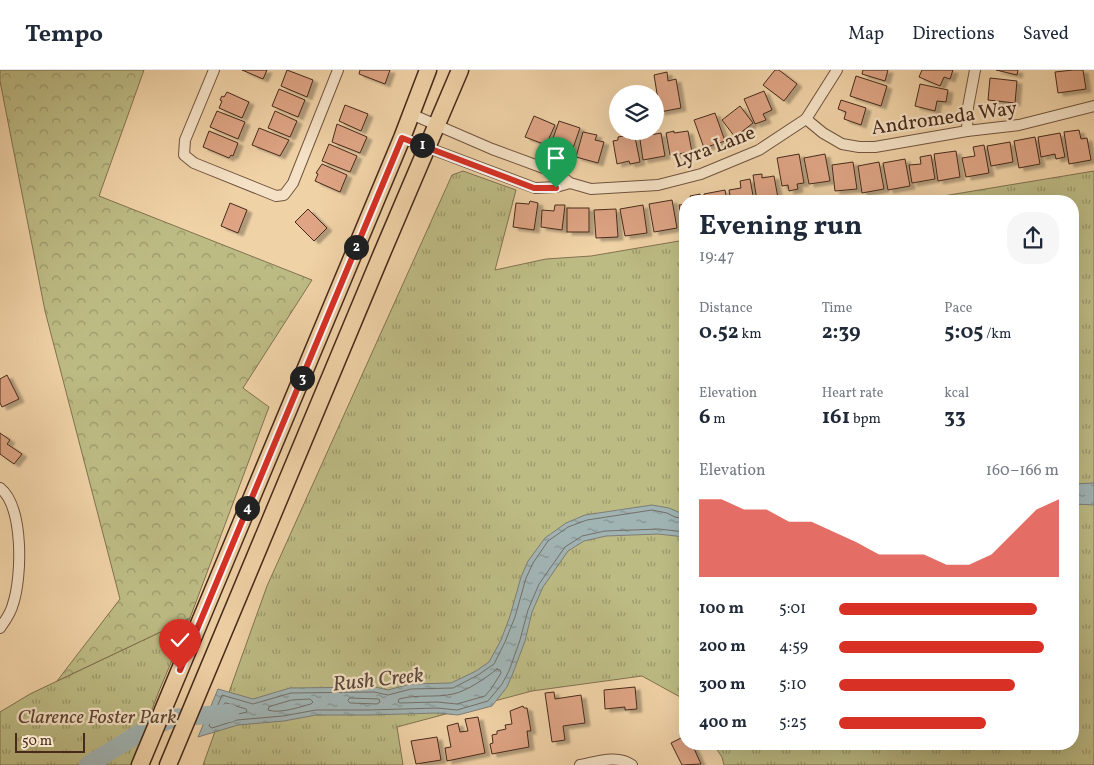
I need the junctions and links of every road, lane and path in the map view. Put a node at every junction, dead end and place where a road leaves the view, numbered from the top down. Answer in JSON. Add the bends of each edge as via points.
{"nodes":[{"id":1,"x":214,"y":70,"type":"edge"},
{"id":2,"x":338,"y":70,"type":"edge"},
{"id":3,"x":428,"y":70,"type":"edge"},
{"id":4,"x":460,"y":70,"type":"edge"},
{"id":5,"x":837,"y":70,"type":"edge"},
{"id":6,"x":975,"y":70,"type":"edge"},
{"id":7,"x":1094,"y":106,"type":"edge"},
{"id":8,"x":411,"y":114,"type":"junction"},
{"id":9,"x":806,"y":119,"type":"junction"},
{"id":10,"x":436,"y":125,"type":"junction"},
{"id":11,"x":967,"y":132,"type":"junction"},
{"id":12,"x":402,"y":138,"type":"junction"},
{"id":13,"x":426,"y":147,"type":"junction"},
{"id":14,"x":570,"y":183,"type":"junction"},
{"id":15,"x":0,"y":488,"type":"edge"},
{"id":16,"x":0,"y":628,"type":"edge"},
{"id":17,"x":168,"y":764,"type":"edge"},
{"id":18,"x":140,"y":765,"type":"edge"},
{"id":19,"x":580,"y":765,"type":"edge"},
{"id":20,"x":632,"y":765,"type":"edge"}],
"edges":[{"from":1,"to":2,"type":"street","via":[[185,140],[184,155],[194,163],[276,196],[284,195],[293,183]]},
{"from":3,"to":8,"type":"main road"},
{"from":4,"to":10,"type":"main road"},
{"from":5,"to":9,"type":"street","name":"Lyra Lane"},
{"from":6,"to":11,"type":"street"},
{"from":7,"to":11,"type":"street","name":"Andromeda Way","via":[[1019,125]]},
{"from":8,"to":10,"type":"street","name":"Lyra Lane"},
{"from":8,"to":12,"type":"main road"},
{"from":9,"to":11,"type":"street","name":"Andromeda Way","via":[[842,144],[859,147]]},
{"from":9,"to":14,"type":"street","name":"Lyra Lane","via":[[759,150],[701,174],[658,185],[606,189]]},
{"from":10,"to":13,"type":"main road"},
{"from":10,"to":14,"type":"street","name":"Lyra Lane","via":[[556,173]]},
{"from":12,"to":13,"type":"street","name":"Lyra Lane"},
{"from":12,"to":18,"type":"main road"},
{"from":13,"to":14,"type":"street","name":"Lyra Lane","via":[[534,188],[556,188]]},
{"from":13,"to":17,"type":"main road"},
{"from":15,"to":16,"type":"street","via":[[12,502],[19,544],[14,604]]},
{"from":19,"to":20,"type":"street","via":[[618,759]]}]}
